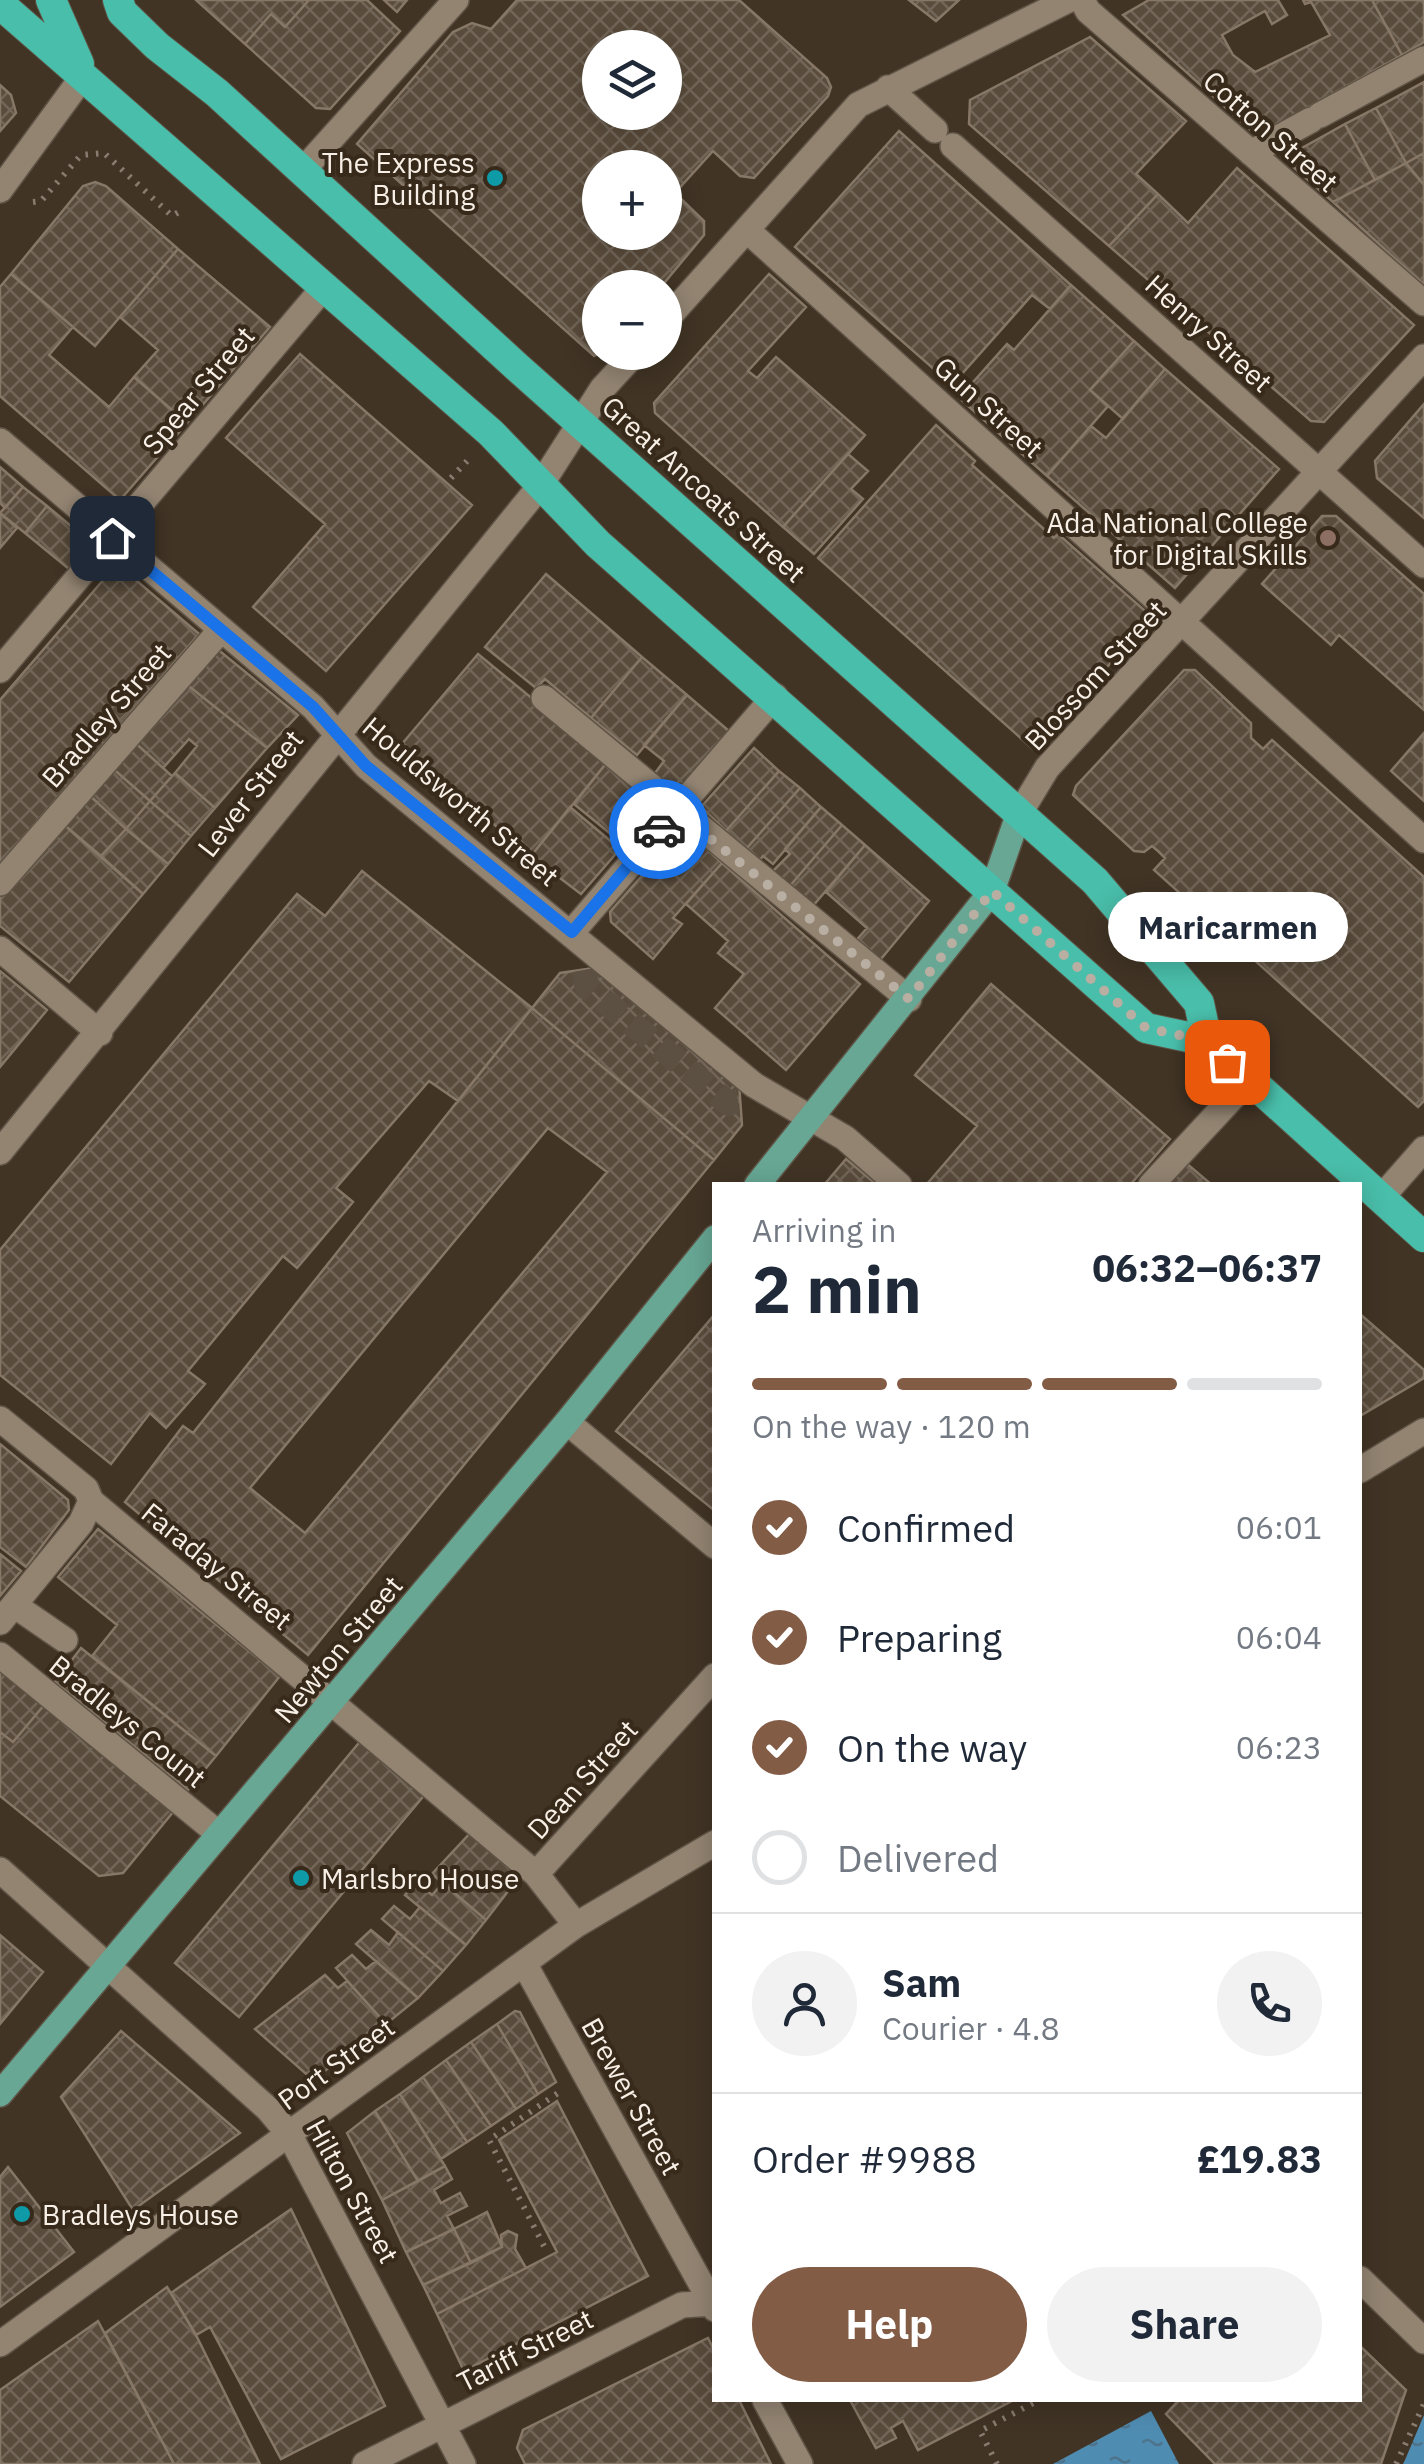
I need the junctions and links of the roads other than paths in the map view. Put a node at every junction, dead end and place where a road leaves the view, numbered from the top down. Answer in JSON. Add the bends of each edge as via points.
{"nodes":[{"id":1,"x":51,"y":0,"type":"edge"},
{"id":2,"x":456,"y":0,"type":"edge"},
{"id":3,"x":1068,"y":0,"type":"edge"},
{"id":4,"x":1082,"y":0,"type":"edge"},
{"id":5,"x":0,"y":4,"type":"edge"},
{"id":6,"x":120,"y":6,"type":"edge"},
{"id":7,"x":1424,"y":59,"type":"edge"},
{"id":8,"x":84,"y":75,"type":"junction"},
{"id":9,"x":888,"y":88,"type":"junction"},
{"id":10,"x":1251,"y":154,"type":"junction"},
{"id":11,"x":304,"y":170,"type":"junction"},
{"id":12,"x":0,"y":190,"type":"edge"},
{"id":13,"x":748,"y":232,"type":"junction"},
{"id":14,"x":325,"y":286,"type":"junction"},
{"id":15,"x":682,"y":303,"type":"edge"},
{"id":16,"x":1424,"y":303,"type":"edge"},
{"id":17,"x":1424,"y":357,"type":"edge"},
{"id":18,"x":619,"y":370,"type":"edge"},
{"id":19,"x":584,"y":423,"type":"junction"},
{"id":20,"x":0,"y":442,"type":"edge"},
{"id":21,"x":1321,"y":473,"type":"junction"},
{"id":22,"x":540,"y":486,"type":"junction"},
{"id":23,"x":112,"y":538,"type":"junction"},
{"id":24,"x":1424,"y":565,"type":"edge"},
{"id":25,"x":1188,"y":628,"type":"junction"},
{"id":26,"x":219,"y":632,"type":"junction"},
{"id":27,"x":0,"y":670,"type":"edge"},
{"id":28,"x":774,"y":696,"type":"junction"},
{"id":29,"x":544,"y":698,"type":"dead end"},
{"id":30,"x":336,"y":733,"type":"junction"},
{"id":31,"x":675,"y":810,"type":"junction"},
{"id":32,"x":1018,"y":816,"type":"junction"},
{"id":33,"x":1424,"y":840,"type":"edge"},
{"id":34,"x":0,"y":883,"type":"edge"},
{"id":35,"x":992,"y":891,"type":"junction"},
{"id":36,"x":577,"y":937,"type":"junction"},
{"id":37,"x":0,"y":948,"type":"edge"},
{"id":38,"x":584,"y":970,"type":"tunnel mouth"},
{"id":39,"x":909,"y":999,"type":"junction"},
{"id":40,"x":100,"y":1032,"type":"junction"},
{"id":41,"x":1207,"y":1041,"type":"junction"},
{"id":42,"x":1247,"y":1082,"type":"junction"},
{"id":43,"x":770,"y":1095,"type":"junction"},
{"id":44,"x":740,"y":1100,"type":"tunnel mouth"},
{"id":45,"x":810,"y":1120,"type":"junction"},
{"id":46,"x":1424,"y":1149,"type":"edge"},
{"id":47,"x":0,"y":1152,"type":"edge"},
{"id":48,"x":759,"y":1182,"type":"edge"},
{"id":49,"x":897,"y":1182,"type":"edge"},
{"id":50,"x":1154,"y":1182,"type":"edge"},
{"id":51,"x":1361,"y":1182,"type":"edge"},
{"id":52,"x":1362,"y":1183,"type":"edge"},
{"id":53,"x":1380,"y":1199,"type":"junction"},
{"id":54,"x":1424,"y":1237,"type":"edge"},
{"id":55,"x":712,"y":1242,"type":"edge"},
{"id":56,"x":0,"y":1419,"type":"edge"},
{"id":57,"x":567,"y":1422,"type":"junction"},
{"id":58,"x":1424,"y":1431,"type":"edge"},
{"id":59,"x":1362,"y":1469,"type":"edge"},
{"id":60,"x":91,"y":1502,"type":"junction"},
{"id":61,"x":712,"y":1543,"type":"edge"},
{"id":62,"x":7,"y":1613,"type":"edge"},
{"id":63,"x":65,"y":1640,"type":"dead end"},
{"id":64,"x":0,"y":1655,"type":"edge"},
{"id":65,"x":712,"y":1679,"type":"edge"},
{"id":66,"x":334,"y":1701,"type":"junction"},
{"id":67,"x":218,"y":1834,"type":"junction"},
{"id":68,"x":712,"y":1845,"type":"edge"},
{"id":69,"x":0,"y":1870,"type":"edge"},
{"id":70,"x":536,"y":1874,"type":"junction"},
{"id":71,"x":576,"y":1925,"type":"junction"},
{"id":72,"x":107,"y":1963,"type":"junction"},
{"id":73,"x":525,"y":1965,"type":"junction"},
{"id":74,"x":0,"y":2094,"type":"edge"},
{"id":75,"x":289,"y":2134,"type":"junction"},
{"id":76,"x":1362,"y":2281,"type":"edge"},
{"id":77,"x":712,"y":2301,"type":"edge"},
{"id":78,"x":712,"y":2305,"type":"edge"},
{"id":79,"x":1424,"y":2341,"type":"edge"},
{"id":80,"x":0,"y":2344,"type":"edge"},
{"id":81,"x":766,"y":2402,"type":"edge"},
{"id":82,"x":443,"y":2425,"type":"junction"},
{"id":83,"x":365,"y":2464,"type":"edge"},
{"id":84,"x":463,"y":2464,"type":"edge"},
{"id":85,"x":800,"y":2464,"type":"edge"}],
"edges":[{"from":1,"to":8,"type":"highway"},
{"from":2,"to":11,"type":"street"},
{"from":3,"to":9,"type":"street"},
{"from":4,"to":10,"type":"street","name":"Cotton Street"},
{"from":5,"to":8,"type":"highway"},
{"from":6,"to":11,"type":"highway","name":"Great Ancoats Street"},
{"from":7,"to":10,"type":"street"},
{"from":8,"to":12,"type":"street"},
{"from":8,"to":14,"type":"highway"},
{"from":9,"to":13,"type":"street","via":[[858,105]]},
{"from":9,"to":21,"type":"street","name":"Henry Street"},
{"from":10,"to":16,"type":"street","name":"Cotton Street"},
{"from":11,"to":19,"type":"highway","name":"Great Ancoats Street"},
{"from":13,"to":15,"type":"street"},
{"from":13,"to":25,"type":"street","name":"Gun Street","via":[[977,425],[1022,493]]},
{"from":14,"to":22,"type":"highway","via":[[492,433]]},
{"from":14,"to":23,"type":"street","name":"Spear Street"},
{"from":17,"to":21,"type":"street","name":"Blossom Street"},
{"from":18,"to":19,"type":"street","name":"Lever Street"},
{"from":19,"to":22,"type":"street","name":"Lever Street"},
{"from":19,"to":32,"type":"highway","name":"Great Ancoats Street"},
{"from":20,"to":23,"type":"street","name":"Houldsworth Street"},
{"from":21,"to":24,"type":"street","name":"Henry Street"},
{"from":21,"to":25,"type":"street","name":"Blossom Street"},
{"from":22,"to":28,"type":"highway"},
{"from":22,"to":30,"type":"street","name":"Lever Street"},
{"from":23,"to":26,"type":"street","name":"Houldsworth Street"},
{"from":23,"to":27,"type":"street","name":"Spear Street"},
{"from":25,"to":32,"type":"street","name":"Blossom Street","via":[[1048,768]]},
{"from":25,"to":33,"type":"street","name":"Gun Street"},
{"from":26,"to":30,"type":"street","name":"Houldsworth Street"},
{"from":26,"to":34,"type":"street","name":"Bradley Street"},
{"from":28,"to":31,"type":"street"},
{"from":28,"to":35,"type":"highway"},
{"from":29,"to":31,"type":"street"},
{"from":30,"to":36,"type":"street","name":"Houldsworth Street","via":[[366,766]]},
{"from":30,"to":40,"type":"street","name":"Lever Street"},
{"from":31,"to":36,"type":"street"},
{"from":31,"to":39,"type":"street"},
{"from":32,"to":35,"type":"main road"},
{"from":32,"to":41,"type":"highway","name":"Great Ancoats Street","via":[[1095,882],[1164,960],[1199,1003]]},
{"from":35,"to":39,"type":"main road"},
{"from":35,"to":41,"type":"highway","via":[[1146,1028]]},
{"from":36,"to":38,"type":"street"},
{"from":36,"to":43,"type":"street","name":"Houldsworth Street"},
{"from":37,"to":40,"type":"street"},
{"from":39,"to":45,"type":"main road"},
{"from":40,"to":47,"type":"street","name":"Lever Street"},
{"from":41,"to":42,"type":"highway","name":"Great Ancoats Street"},
{"from":42,"to":50,"type":"street"},
{"from":42,"to":51,"type":"highway","name":"Great Ancoats Street"},
{"from":43,"to":44,"type":"street"},
{"from":43,"to":45,"type":"street","name":"Houldsworth Street"},
{"from":45,"to":48,"type":"main road"},
{"from":45,"to":49,"type":"street","name":"Houldsworth Street","via":[[846,1138]]},
{"from":46,"to":53,"type":"street"},
{"from":52,"to":53,"type":"highway","name":"Great Ancoats Street"},
{"from":53,"to":54,"type":"highway","name":"Great Ancoats Street"},
{"from":55,"to":57,"type":"main road","name":"Newton Street"},
{"from":56,"to":60,"type":"street","name":"Faraday Street","via":[[86,1489]]},
{"from":57,"to":61,"type":"street"},
{"from":57,"to":66,"type":"main road","name":"Newton Street"},
{"from":58,"to":59,"type":"street"},
{"from":60,"to":62,"type":"street","via":[[82,1523]]},
{"from":60,"to":66,"type":"street","name":"Faraday Street"},
{"from":62,"to":63,"type":"street"},
{"from":64,"to":67,"type":"street","name":"Bradleys Count"},
{"from":65,"to":70,"type":"street","name":"Dean Street"},
{"from":66,"to":67,"type":"main road","name":"Newton Street"},
{"from":66,"to":70,"type":"street","name":"Faraday Street"},
{"from":67,"to":72,"type":"main road","name":"Newton Street"},
{"from":68,"to":71,"type":"street","name":"Port Street"},
{"from":69,"to":72,"type":"street","name":"Hilton Street"},
{"from":70,"to":71,"type":"street","name":"Dean Street"},
{"from":71,"to":73,"type":"street","name":"Port Street"},
{"from":72,"to":74,"type":"main road","name":"Newton Street"},
{"from":72,"to":75,"type":"street","name":"Hilton Street"},
{"from":73,"to":75,"type":"street","name":"Port Street"},
{"from":73,"to":77,"type":"street","name":"Brewer Street"},
{"from":75,"to":80,"type":"street","name":"Port Street"},
{"from":75,"to":82,"type":"street","name":"Hilton Street"},
{"from":76,"to":79,"type":"street"},
{"from":78,"to":82,"type":"street","name":"Tariff Street","via":[[682,2305]]},
{"from":81,"to":85,"type":"street"},
{"from":82,"to":83,"type":"street","name":"Tariff Street"},
{"from":82,"to":84,"type":"street","name":"Hilton Street"}]}
